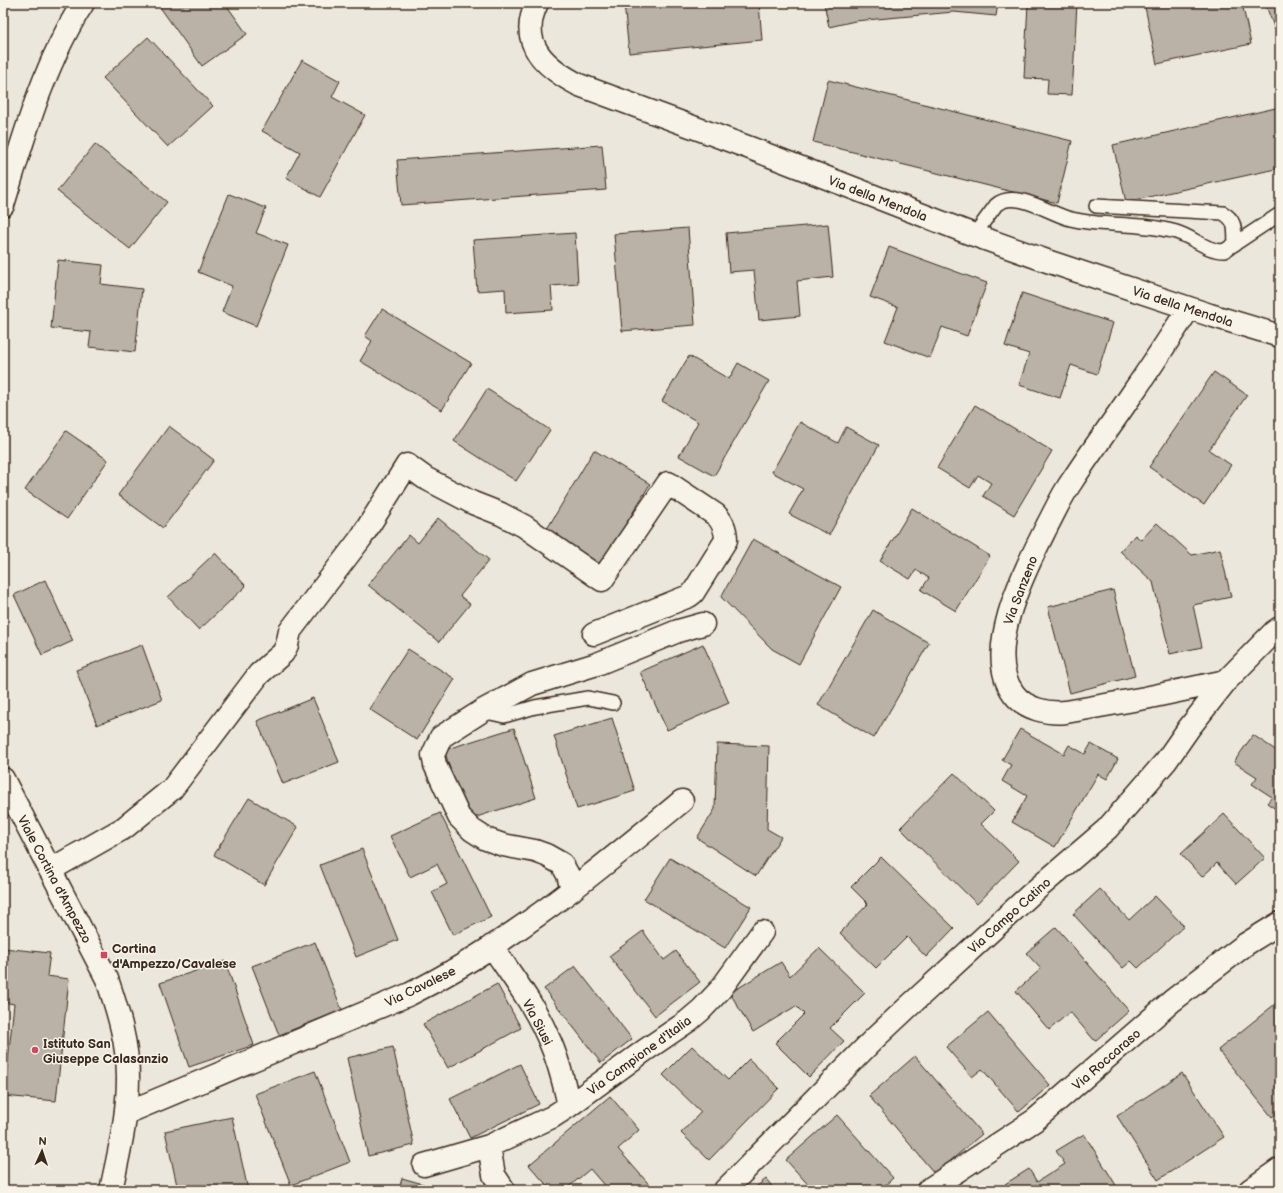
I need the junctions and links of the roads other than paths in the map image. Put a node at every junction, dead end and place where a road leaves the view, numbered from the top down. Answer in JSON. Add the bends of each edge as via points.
{"nodes":[{"id":1,"x":83,"y":3,"type":"edge"},
{"id":2,"x":537,"y":3,"type":"edge"},
{"id":3,"x":3,"y":205,"type":"edge"},
{"id":4,"x":1096,"y":206,"type":"dead end"},
{"id":5,"x":1280,"y":214,"type":"edge"},
{"id":6,"x":974,"y":236,"type":"junction"},
{"id":7,"x":1234,"y":244,"type":"junction"},
{"id":8,"x":1189,"y":308,"type":"junction"},
{"id":9,"x":1280,"y":336,"type":"edge"},
{"id":10,"x":703,"y":624,"type":"dead end"},
{"id":11,"x":1280,"y":628,"type":"edge"},
{"id":12,"x":594,"y":634,"type":"dead end"},
{"id":13,"x":1226,"y":681,"type":"junction"},
{"id":14,"x":614,"y":703,"type":"dead end"},
{"id":15,"x":482,"y":711,"type":"junction"},
{"id":16,"x":3,"y":779,"type":"edge"},
{"id":17,"x":682,"y":801,"type":"dead end"},
{"id":18,"x":50,"y":870,"type":"junction"},
{"id":19,"x":572,"y":890,"type":"junction"},
{"id":20,"x":1280,"y":923,"type":"edge"},
{"id":21,"x":762,"y":932,"type":"dead end"},
{"id":22,"x":492,"y":946,"type":"junction"},
{"id":23,"x":569,"y":1106,"type":"junction"},
{"id":24,"x":126,"y":1113,"type":"junction"},
{"id":25,"x":489,"y":1146,"type":"junction"},
{"id":26,"x":424,"y":1165,"type":"dead end"},
{"id":27,"x":1280,"y":1169,"type":"edge"},
{"id":28,"x":111,"y":1190,"type":"edge"},
{"id":29,"x":504,"y":1190,"type":"edge"},
{"id":30,"x":725,"y":1190,"type":"edge"},
{"id":31,"x":928,"y":1190,"type":"edge"},
{"id":32,"x":1250,"y":1190,"type":"edge"}],
"edges":[{"from":1,"to":3,"type":"street","via":[[66,32],[38,97]]},
{"from":2,"to":6,"type":"street","name":"Via della Mendola","via":[[532,12],[531,37],[538,54],[561,76]]},
{"from":4,"to":7,"type":"lane","via":[[1223,213],[1234,224]]},
{"from":5,"to":7,"type":"lane"},
{"from":6,"to":7,"type":"lane","via":[[996,205],[1001,201],[1016,199],[1071,219],[1162,229],[1216,251]]},
{"from":6,"to":8,"type":"street","name":"Via della Mendola"},
{"from":8,"to":9,"type":"street","name":"Via della Mendola"},
{"from":8,"to":13,"type":"street","name":"Via Sanzeno","via":[[1071,482],[1036,549],[1018,589],[1006,625],[1003,668],[1009,687],[1019,700],[1042,711],[1060,713]]},
{"from":10,"to":15,"type":"street","via":[[678,631],[597,664],[532,684]]},
{"from":11,"to":13,"type":"street","name":"Via Campo Catino"},
{"from":12,"to":18,"type":"street","via":[[693,593],[726,540],[721,520],[716,514],[668,483],[602,580],[524,526],[425,478],[407,465],[361,538],[290,631],[283,653],[259,674],[172,789],[124,828]]},
{"from":13,"to":30,"type":"street","name":"Via Campo Catino","via":[[1166,761],[1107,829],[1030,895],[874,1039]]},
{"from":14,"to":15,"type":"lane","via":[[588,698],[535,707],[504,716]]},
{"from":15,"to":19,"type":"street","via":[[441,737],[433,755],[439,777],[459,817],[486,839],[536,851],[562,864]]},
{"from":16,"to":18,"type":"street","name":"Viale Cortina d'Ampezzo"},
{"from":17,"to":19,"type":"street","name":"Via Cavalese"},
{"from":18,"to":24,"type":"street","name":"Viale Cortina d'Ampezzo","via":[[107,979],[116,1004],[126,1053]]},
{"from":19,"to":22,"type":"street","name":"Via Cavalese"},
{"from":20,"to":31,"type":"street","name":"Via Roccaraso","via":[[1246,944],[1172,1001],[1035,1120]]},
{"from":21,"to":23,"type":"street","name":"Via Campione d'Italia","via":[[720,990],[701,1010]]},
{"from":22,"to":23,"type":"street","name":"Via Siusi","via":[[533,1008],[548,1036],[558,1062]]},
{"from":22,"to":24,"type":"street","name":"Via Cavalese","via":[[410,994]]},
{"from":23,"to":25,"type":"street","name":"Via Campione d'Italia","via":[[552,1117]]},
{"from":24,"to":28,"type":"street","name":"Viale Cortina d'Ampezzo"},
{"from":25,"to":26,"type":"street","name":"Via Campione d'Italia"},
{"from":25,"to":29,"type":"street","via":[[494,1175]]},
{"from":27,"to":32,"type":"street"}]}
